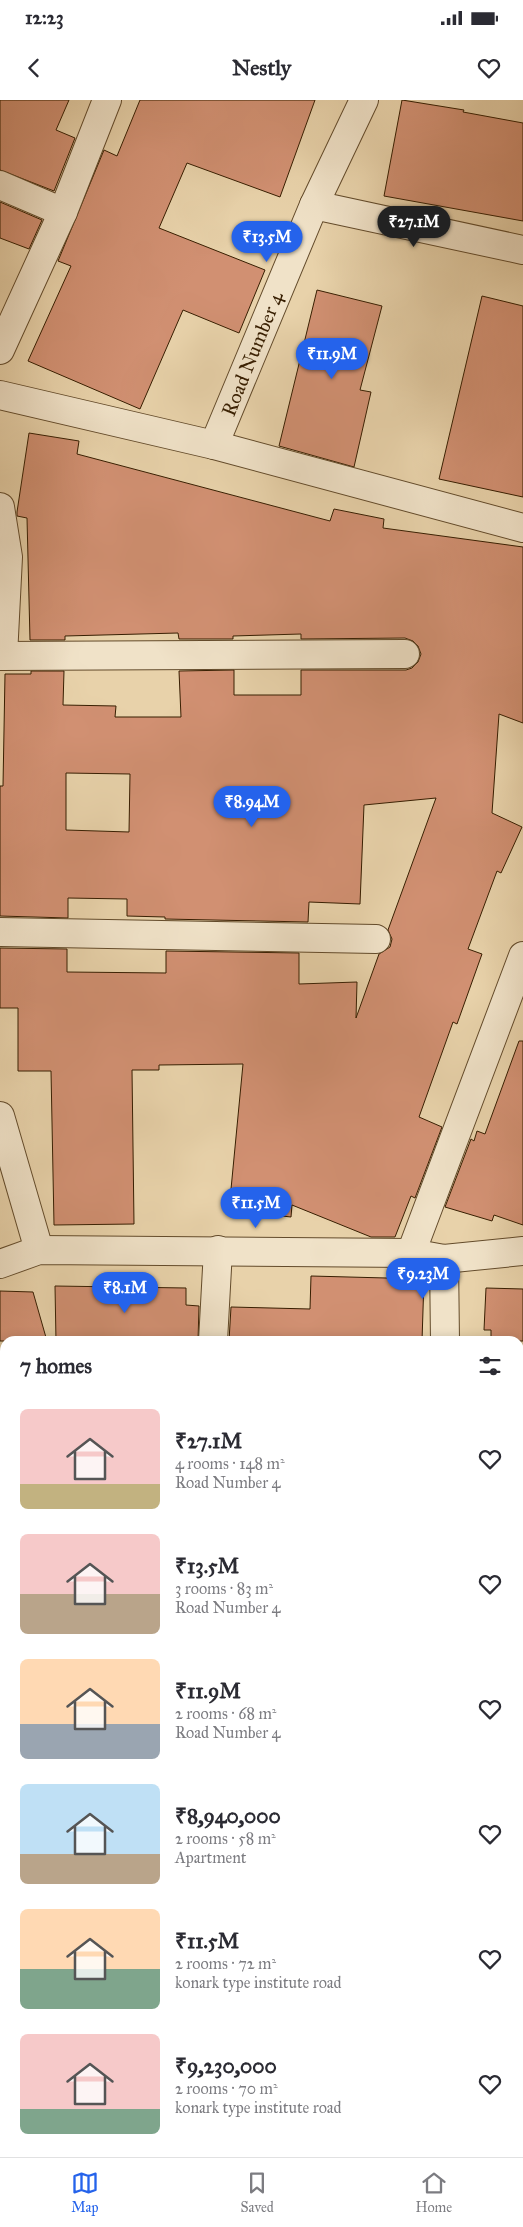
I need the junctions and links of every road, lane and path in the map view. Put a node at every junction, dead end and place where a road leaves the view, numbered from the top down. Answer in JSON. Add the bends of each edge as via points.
{"nodes":[{"id":1,"x":107,"y":100,"type":"edge"},
{"id":2,"x":364,"y":100,"type":"edge"},
{"id":3,"x":0,"y":185,"type":"edge"},
{"id":4,"x":314,"y":205,"type":"junction"},
{"id":5,"x":63,"y":212,"type":"junction"},
{"id":6,"x":523,"y":250,"type":"edge"},
{"id":7,"x":0,"y":350,"type":"edge"},
{"id":8,"x":0,"y":396,"type":"edge"},
{"id":9,"x":214,"y":445,"type":"junction"},
{"id":10,"x":0,"y":507,"type":"edge"},
{"id":11,"x":523,"y":528,"type":"edge"},
{"id":12,"x":405,"y":654,"type":"dead end"},
{"id":13,"x":1,"y":656,"type":"edge"},
{"id":14,"x":0,"y":932,"type":"edge"},
{"id":15,"x":376,"y":939,"type":"dead end"},
{"id":16,"x":523,"y":956,"type":"edge"},
{"id":17,"x":0,"y":1116,"type":"edge"},
{"id":18,"x":39,"y":1250,"type":"junction"},
{"id":19,"x":218,"y":1250,"type":"junction"},
{"id":20,"x":523,"y":1251,"type":"edge"},
{"id":21,"x":411,"y":1253,"type":"junction"},
{"id":22,"x":444,"y":1259,"type":"junction"},
{"id":23,"x":0,"y":1264,"type":"edge"},
{"id":24,"x":213,"y":1336,"type":"edge"},
{"id":25,"x":445,"y":1336,"type":"edge"}],
"edges":[{"from":1,"to":5,"type":"street"},
{"from":2,"to":4,"type":"street","name":"Road Number 4"},
{"from":3,"to":5,"type":"street"},
{"from":4,"to":6,"type":"street"},
{"from":4,"to":9,"type":"street","name":"Road Number 4"},
{"from":5,"to":7,"type":"street"},
{"from":8,"to":9,"type":"street"},
{"from":9,"to":11,"type":"street"},
{"from":10,"to":13,"type":"street","via":[[8,557]]},
{"from":12,"to":13,"type":"street"},
{"from":14,"to":15,"type":"street"},
{"from":16,"to":21,"type":"street"},
{"from":17,"to":18,"type":"street"},
{"from":18,"to":19,"type":"street"},
{"from":18,"to":23,"type":"street"},
{"from":19,"to":21,"type":"street"},
{"from":19,"to":24,"type":"street"},
{"from":20,"to":22,"type":"street"},
{"from":21,"to":22,"type":"street"},
{"from":22,"to":25,"type":"street"}]}
